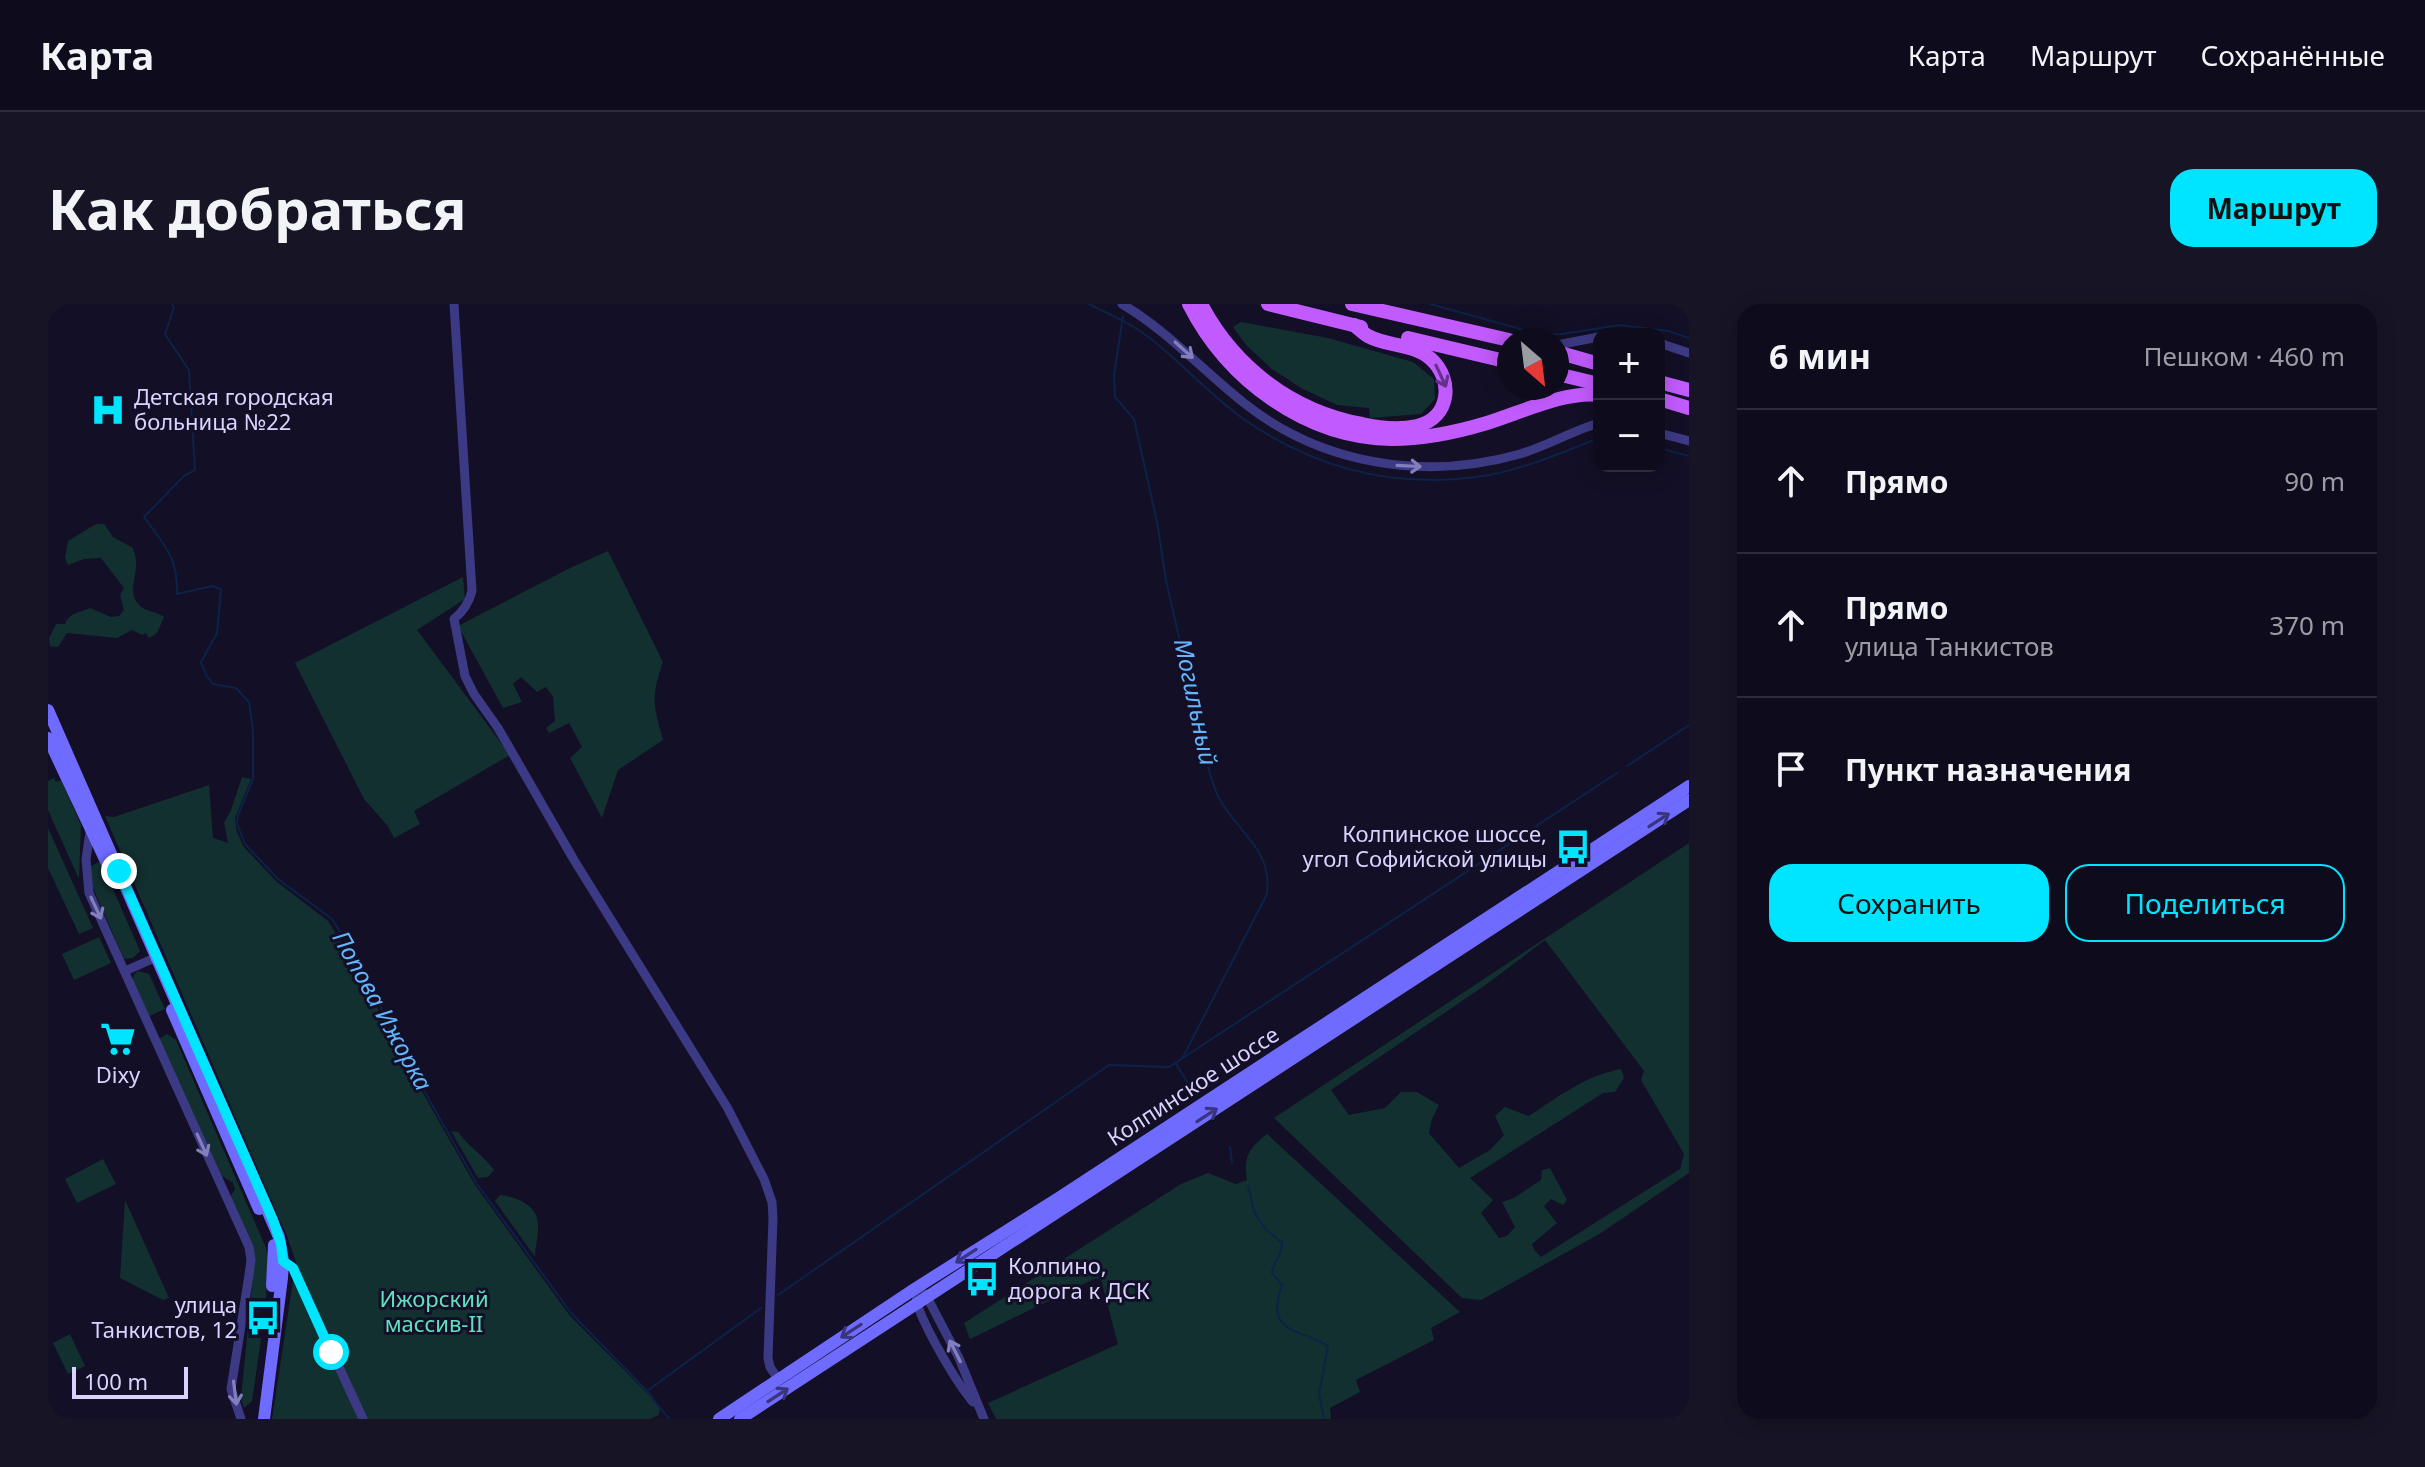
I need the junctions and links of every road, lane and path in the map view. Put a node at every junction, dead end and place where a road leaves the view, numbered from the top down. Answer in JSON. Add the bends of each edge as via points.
{"nodes":[{"id":1,"x":454,"y":304,"type":"edge"},
{"id":2,"x":1122,"y":304,"type":"edge"},
{"id":3,"x":1189,"y":304,"type":"edge"},
{"id":4,"x":1201,"y":304,"type":"edge"},
{"id":5,"x":1268,"y":304,"type":"edge"},
{"id":6,"x":1352,"y":304,"type":"edge"},
{"id":7,"x":1375,"y":304,"type":"edge"},
{"id":8,"x":1406,"y":317,"type":"junction"},
{"id":9,"x":1354,"y":325,"type":"junction"},
{"id":10,"x":1213,"y":335,"type":"junction"},
{"id":11,"x":1497,"y":337,"type":"edge"},
{"id":12,"x":1593,"y":338,"type":"edge"},
{"id":13,"x":1569,"y":343,"type":"edge"},
{"id":14,"x":1665,"y":345,"type":"edge"},
{"id":15,"x":1689,"y":353,"type":"edge"},
{"id":16,"x":1569,"y":355,"type":"edge"},
{"id":17,"x":1497,"y":359,"type":"edge"},
{"id":18,"x":1593,"y":362,"type":"edge"},
{"id":19,"x":1569,"y":377,"type":"edge"},
{"id":20,"x":1593,"y":383,"type":"edge"},
{"id":21,"x":1665,"y":384,"type":"edge"},
{"id":22,"x":1689,"y":390,"type":"edge"},
{"id":23,"x":1593,"y":396,"type":"edge"},
{"id":24,"x":1662,"y":400,"type":"edge"},
{"id":25,"x":1689,"y":408,"type":"edge"},
{"id":26,"x":1593,"y":425,"type":"edge"},
{"id":27,"x":1665,"y":435,"type":"edge"},
{"id":28,"x":1689,"y":441,"type":"edge"},
{"id":29,"x":48,"y":710,"type":"edge"},
{"id":30,"x":48,"y":738,"type":"edge"},
{"id":31,"x":1689,"y":786,"type":"edge"},
{"id":32,"x":1689,"y":800,"type":"edge"},
{"id":33,"x":90,"y":832,"type":"junction"},
{"id":34,"x":153,"y":959,"type":"junction"},
{"id":35,"x":125,"y":971,"type":"junction"},
{"id":36,"x":283,"y":1261,"type":"junction"},
{"id":37,"x":916,"y":1288,"type":"junction"},
{"id":38,"x":922,"y":1301,"type":"junction"},
{"id":39,"x":778,"y":1379,"type":"junction"},
{"id":40,"x":241,"y":1419,"type":"edge"},
{"id":41,"x":255,"y":1419,"type":"edge"},
{"id":42,"x":264,"y":1419,"type":"edge"},
{"id":43,"x":363,"y":1419,"type":"edge"},
{"id":44,"x":719,"y":1419,"type":"edge"},
{"id":45,"x":740,"y":1419,"type":"edge"},
{"id":46,"x":984,"y":1419,"type":"edge"}],
"edges":[{"from":1,"to":39,"type":"street","via":[[472,591],[454,619],[465,676],[727,1107],[764,1179],[773,1218],[768,1358]]},
{"from":2,"to":26,"type":"street","one_way":true,"via":[[1265,418],[1301,439],[1358,459],[1410,467],[1480,463],[1538,448]]},
{"from":3,"to":10,"type":"main road"},
{"from":4,"to":10,"type":"main road"},
{"from":5,"to":9,"type":"main road"},
{"from":6,"to":8,"type":"main road"},
{"from":7,"to":8,"type":"main road"},
{"from":8,"to":11,"type":"main road"},
{"from":9,"to":10,"type":"main road","one_way":true,"via":[[1369,337],[1431,358],[1446,388],[1446,399],[1435,416],[1420,425],[1388,428],[1316,411],[1253,372]]},
{"from":9,"to":17,"type":"main road"},
{"from":10,"to":23,"type":"main road","via":[[1224,358],[1278,404],[1328,427],[1368,437],[1438,435]]},
{"from":12,"to":13,"type":"street"},
{"from":14,"to":15,"type":"street"},
{"from":16,"to":18,"type":"main road"},
{"from":19,"to":20,"type":"main road"},
{"from":21,"to":22,"type":"main road"},
{"from":24,"to":25,"type":"main road"},
{"from":27,"to":28,"type":"street"},
{"from":29,"to":34,"type":"main road"},
{"from":30,"to":33,"type":"main road"},
{"from":31,"to":37,"type":"main road","name":"Колпинское шоссе","one_way":true},
{"from":38,"to":32,"type":"main road","name":"Колпинское шоссе","one_way":true},
{"from":33,"to":34,"type":"main road"},
{"from":33,"to":35,"type":"street","one_way":true,"via":[[89,893]]},
{"from":34,"to":35,"type":"street"},
{"from":34,"to":36,"type":"main road","via":[[180,1002],[273,1220]]},
{"from":34,"to":41,"type":"main road","via":[[274,1245]]},
{"from":35,"to":40,"type":"street","one_way":true,"via":[[249,1247],[231,1389]]},
{"from":36,"to":42,"type":"main road"},
{"from":36,"to":43,"type":"street","via":[[293,1268]]},
{"from":37,"to":38,"type":"street"},
{"from":37,"to":39,"type":"main road","name":"Колпинское шоссе","one_way":true},
{"from":45,"to":38,"type":"main road","name":"Колпинское шоссе","one_way":true},
{"from":38,"to":46,"type":"street","via":[[959,1358]]},
{"from":39,"to":44,"type":"main road","name":"Колпинское шоссе"}]}
